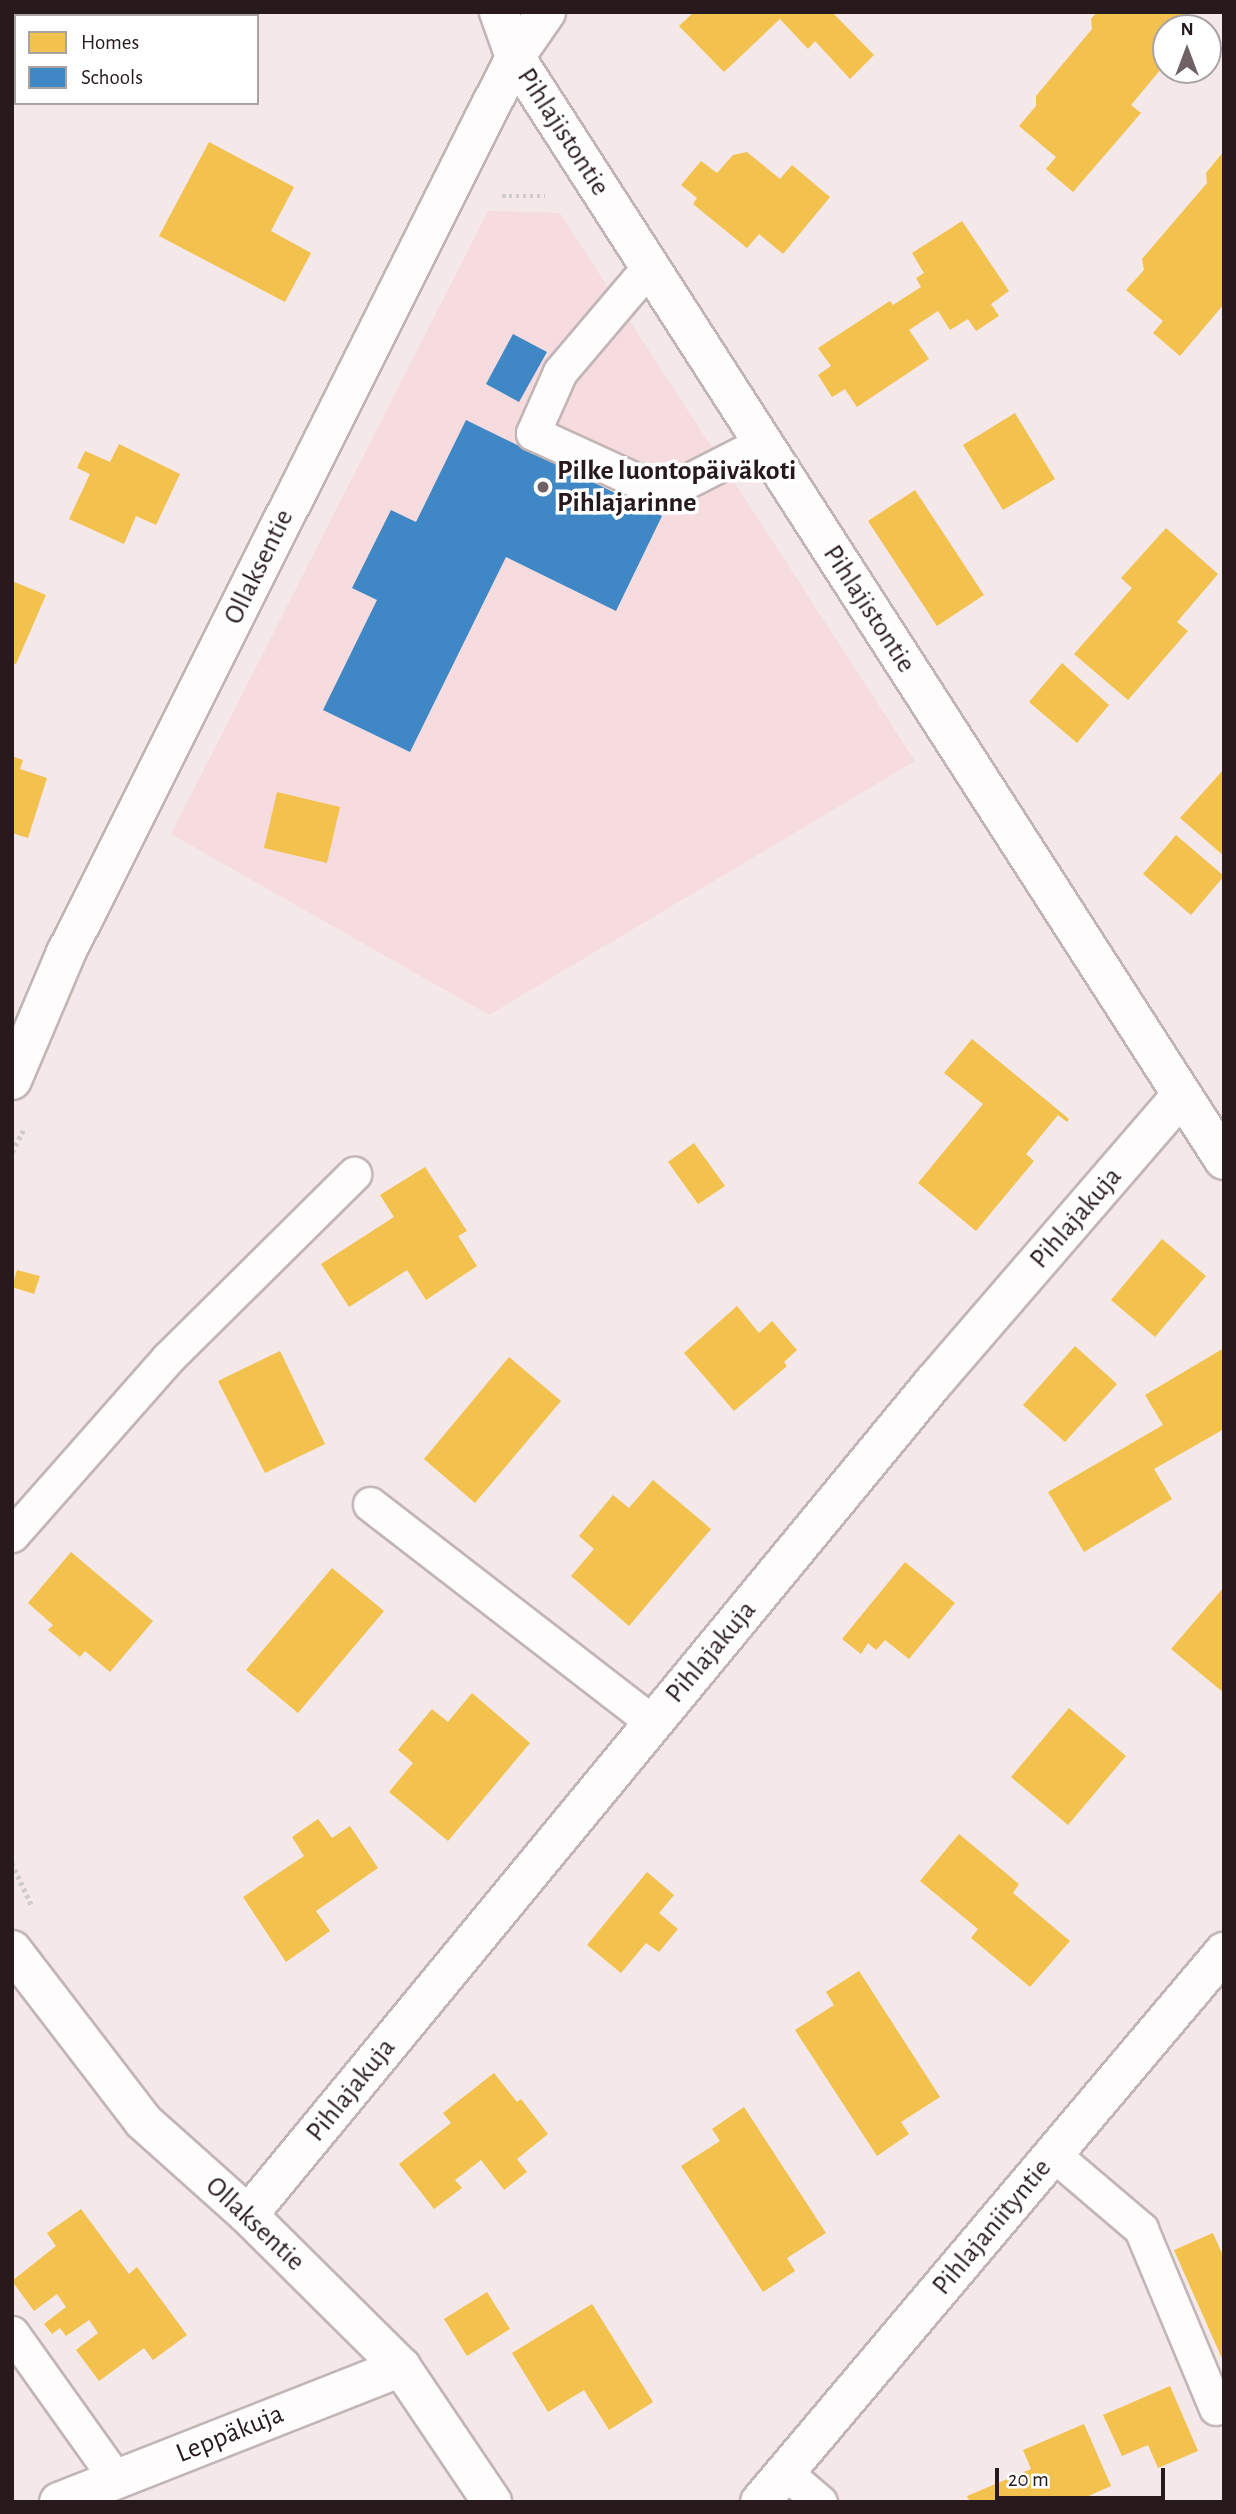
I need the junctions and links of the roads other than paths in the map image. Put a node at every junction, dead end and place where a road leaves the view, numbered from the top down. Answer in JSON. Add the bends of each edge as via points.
{"nodes":[{"id":1,"x":499,"y":12,"type":"edge"},
{"id":2,"x":546,"y":12,"type":"edge"},
{"id":3,"x":515,"y":57,"type":"junction"},
{"id":4,"x":649,"y":267,"type":"junction"},
{"id":5,"x":762,"y":443,"type":"junction"},
{"id":6,"x":12,"y":1080,"type":"edge"},
{"id":7,"x":1182,"y":1095,"type":"junction"},
{"id":8,"x":1224,"y":1160,"type":"edge"},
{"id":9,"x":354,"y":1174,"type":"dead end"},
{"id":10,"x":370,"y":1504,"type":"dead end"},
{"id":11,"x":12,"y":1535,"type":"edge"},
{"id":12,"x":653,"y":1723,"type":"junction"},
{"id":13,"x":12,"y":1950,"type":"edge"},
{"id":14,"x":1224,"y":1952,"type":"edge"},
{"id":15,"x":1053,"y":2154,"type":"junction"},
{"id":16,"x":247,"y":2215,"type":"junction"},
{"id":17,"x":12,"y":2333,"type":"edge"},
{"id":18,"x":401,"y":2367,"type":"junction"},
{"id":19,"x":1216,"y":2408,"type":"dead end"},
{"id":20,"x":785,"y":2472,"type":"junction"},
{"id":21,"x":116,"y":2479,"type":"junction"},
{"id":22,"x":59,"y":2502,"type":"edge"},
{"id":23,"x":492,"y":2502,"type":"edge"},
{"id":24,"x":760,"y":2502,"type":"edge"},
{"id":25,"x":820,"y":2502,"type":"edge"}],
"edges":[{"from":1,"to":3,"type":"street","name":"Pihlajistontie"},
{"from":2,"to":3,"type":"street","name":"Ollaksentie"},
{"from":3,"to":4,"type":"street","name":"Pihlajistontie"},
{"from":3,"to":6,"type":"street","name":"Ollaksentie","via":[[66,953]]},
{"from":4,"to":5,"type":"street","name":"Pihlajistontie"},
{"from":4,"to":5,"type":"lane","via":[[560,372],[533,433],[664,494]]},
{"from":5,"to":7,"type":"street","name":"Pihlajistontie"},
{"from":7,"to":8,"type":"street","name":"Pihlajistontie"},
{"from":7,"to":12,"type":"street","name":"Pihlajakuja","via":[[934,1382]]},
{"from":9,"to":11,"type":"lane","via":[[168,1358]]},
{"from":10,"to":12,"type":"lane"},
{"from":12,"to":16,"type":"street","name":"Pihlajakuja"},
{"from":13,"to":16,"type":"street","name":"Ollaksentie","via":[[143,2121]]},
{"from":14,"to":15,"type":"street","name":"Pihlajaniityntie"},
{"from":15,"to":19,"type":"lane","via":[[1141,2229]]},
{"from":15,"to":20,"type":"street","name":"Pihlajaniityntie"},
{"from":16,"to":18,"type":"street","name":"Ollaksentie"},
{"from":17,"to":21,"type":"lane"},
{"from":18,"to":21,"type":"street","name":"Leppäkuja"},
{"from":18,"to":23,"type":"street","name":"Ollaksentie"},
{"from":20,"to":24,"type":"street","name":"Pihlajaniityntie"},
{"from":20,"to":25,"type":"lane"},
{"from":21,"to":22,"type":"street","name":"Leppäkuja"}]}
